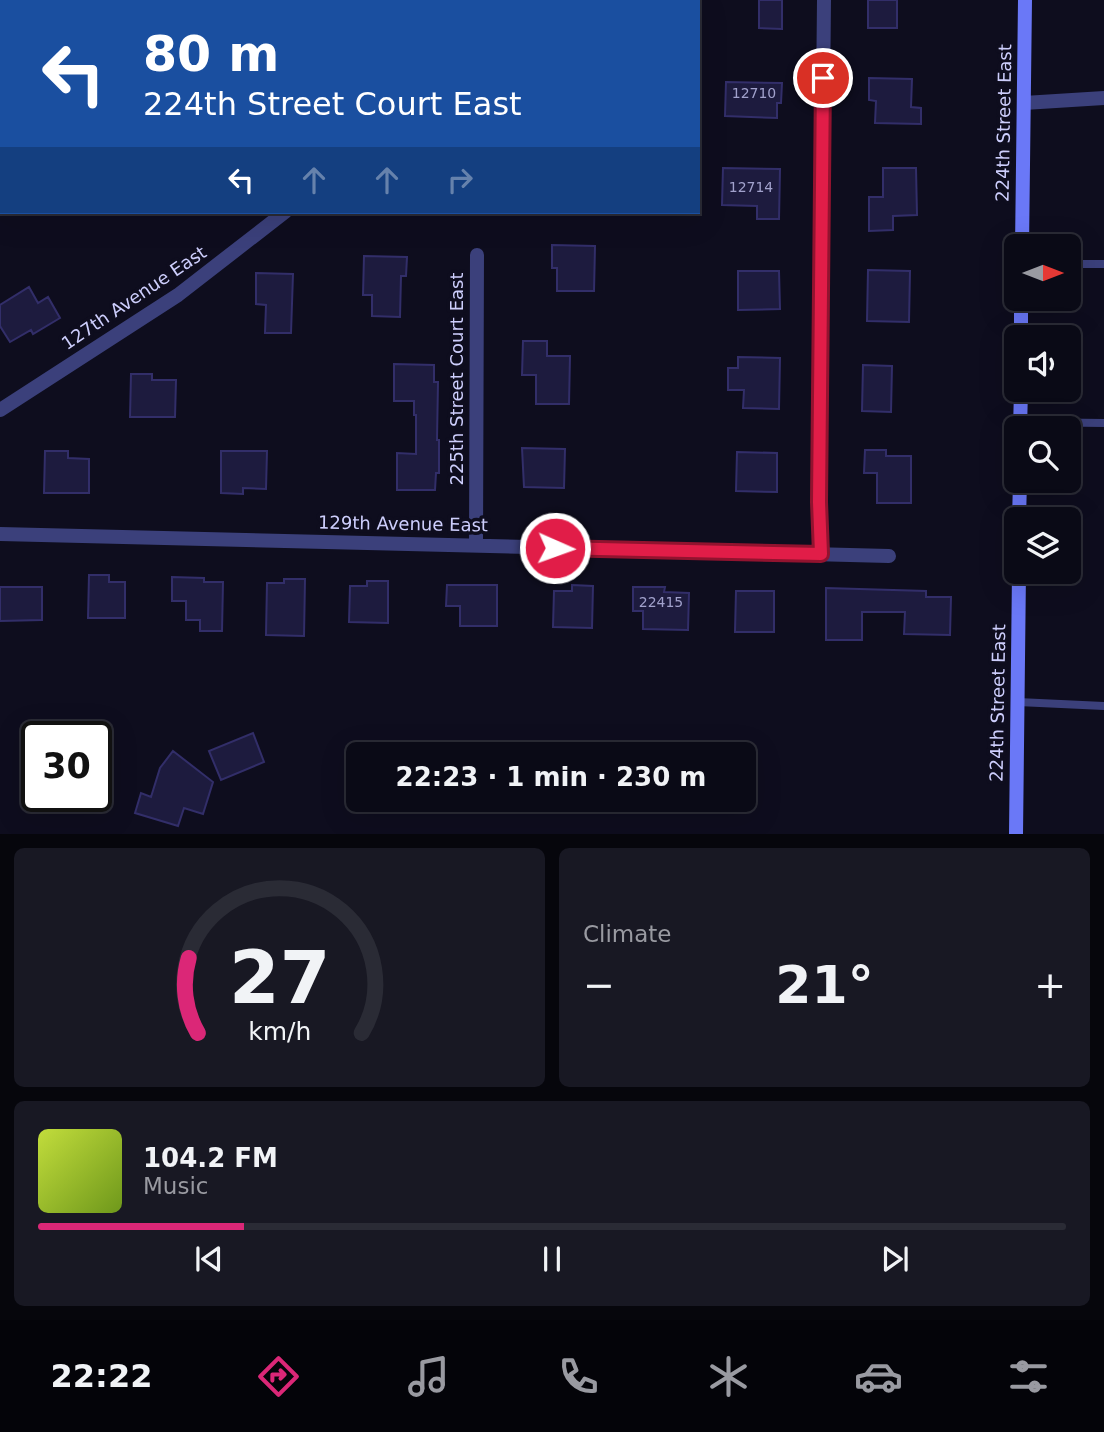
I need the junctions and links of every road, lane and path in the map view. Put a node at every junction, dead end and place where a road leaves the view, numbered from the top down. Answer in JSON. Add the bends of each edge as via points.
{"nodes":[{"id":1,"x":824,"y":0,"type":"edge"},
{"id":2,"x":1025,"y":0,"type":"edge"},
{"id":3,"x":1104,"y":98,"type":"edge"},
{"id":4,"x":1024,"y":103,"type":"junction"},
{"id":5,"x":282,"y":214,"type":"edge"},
{"id":6,"x":1022,"y":234,"type":"edge"},
{"id":7,"x":477,"y":255,"type":"dead end"},
{"id":8,"x":1082,"y":264,"type":"edge"},
{"id":9,"x":1104,"y":264,"type":"edge"},
{"id":10,"x":0,"y":410,"type":"edge"},
{"id":11,"x":1081,"y":424,"type":"edge"},
{"id":12,"x":1104,"y":424,"type":"edge"},
{"id":13,"x":0,"y":534,"type":"edge"},
{"id":14,"x":476,"y":545,"type":"junction"},
{"id":15,"x":821,"y":554,"type":"junction"},
{"id":16,"x":890,"y":556,"type":"dead end"},
{"id":17,"x":1019,"y":584,"type":"edge"},
{"id":18,"x":1018,"y":702,"type":"junction"},
{"id":19,"x":1104,"y":706,"type":"edge"},
{"id":20,"x":1016,"y":834,"type":"edge"}],
"edges":[{"from":1,"to":15,"type":"street"},
{"from":2,"to":4,"type":"main road","name":"224th Street East"},
{"from":3,"to":4,"type":"street"},
{"from":4,"to":6,"type":"main road","name":"224th Street East"},
{"from":5,"to":10,"type":"street","name":"127th Avenue East","via":[[178,295]]},
{"from":7,"to":14,"type":"street","name":"225th Street Court East"},
{"from":8,"to":9,"type":"lane"},
{"from":11,"to":12,"type":"lane"},
{"from":13,"to":14,"type":"street","name":"129th Avenue East"},
{"from":14,"to":15,"type":"street","name":"129th Avenue East"},
{"from":15,"to":16,"type":"street","name":"129th Avenue East"},
{"from":17,"to":18,"type":"main road","name":"224th Street East"},
{"from":18,"to":19,"type":"lane"},
{"from":18,"to":20,"type":"main road","name":"224th Street East"}]}
